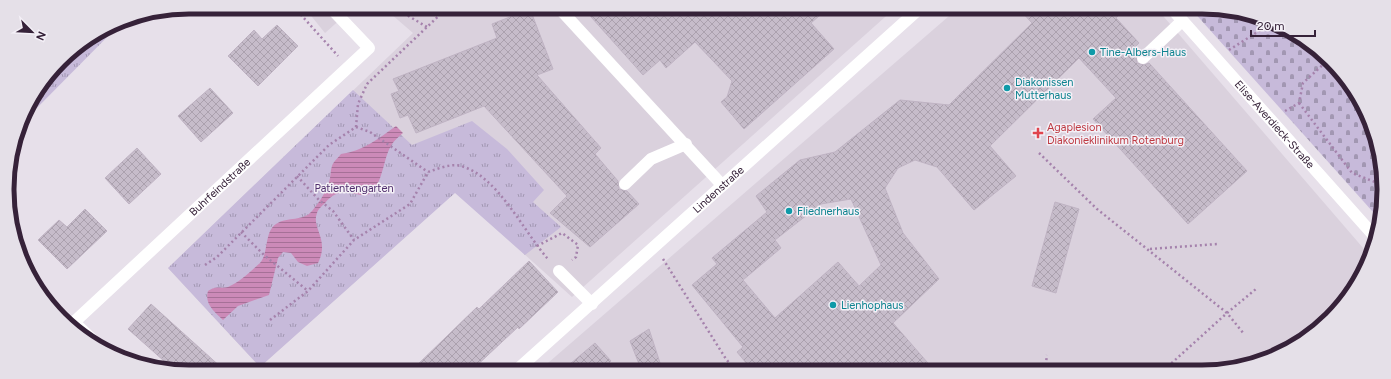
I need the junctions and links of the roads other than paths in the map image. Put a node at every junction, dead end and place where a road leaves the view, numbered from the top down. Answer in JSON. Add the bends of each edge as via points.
{"nodes":[{"id":1,"x":336,"y":14,"type":"edge"},
{"id":2,"x":565,"y":14,"type":"edge"},
{"id":3,"x":913,"y":14,"type":"edge"},
{"id":4,"x":1176,"y":14,"type":"edge"},
{"id":5,"x":1182,"y":21,"type":"junction"},
{"id":6,"x":1143,"y":58,"type":"dead end"},
{"id":7,"x":686,"y":144,"type":"junction"},
{"id":8,"x":625,"y":184,"type":"dead end"},
{"id":9,"x":722,"y":185,"type":"junction"},
{"id":10,"x":1372,"y":233,"type":"edge"},
{"id":11,"x":559,"y":271,"type":"road end"},
{"id":12,"x":592,"y":304,"type":"junction"},
{"id":13,"x":74,"y":321,"type":"edge"},
{"id":14,"x":523,"y":365,"type":"edge"}],
"edges":[{"from":1,"to":13,"type":"street","name":"Buhrfeindstraße","via":[[369,48]]},
{"from":2,"to":7,"type":"street"},
{"from":3,"to":9,"type":"street","name":"Lindenstraße"},
{"from":4,"to":5,"type":"street","name":"Elise-Averdieck-Straße"},
{"from":5,"to":6,"type":"street"},
{"from":5,"to":10,"type":"street","name":"Elise-Averdieck-Straße"},
{"from":7,"to":8,"type":"street","via":[[651,159]]},
{"from":7,"to":9,"type":"street"},
{"from":9,"to":12,"type":"street","name":"Lindenstraße"},
{"from":11,"to":12,"type":"street"},
{"from":12,"to":14,"type":"street","name":"Lindenstraße"}]}
